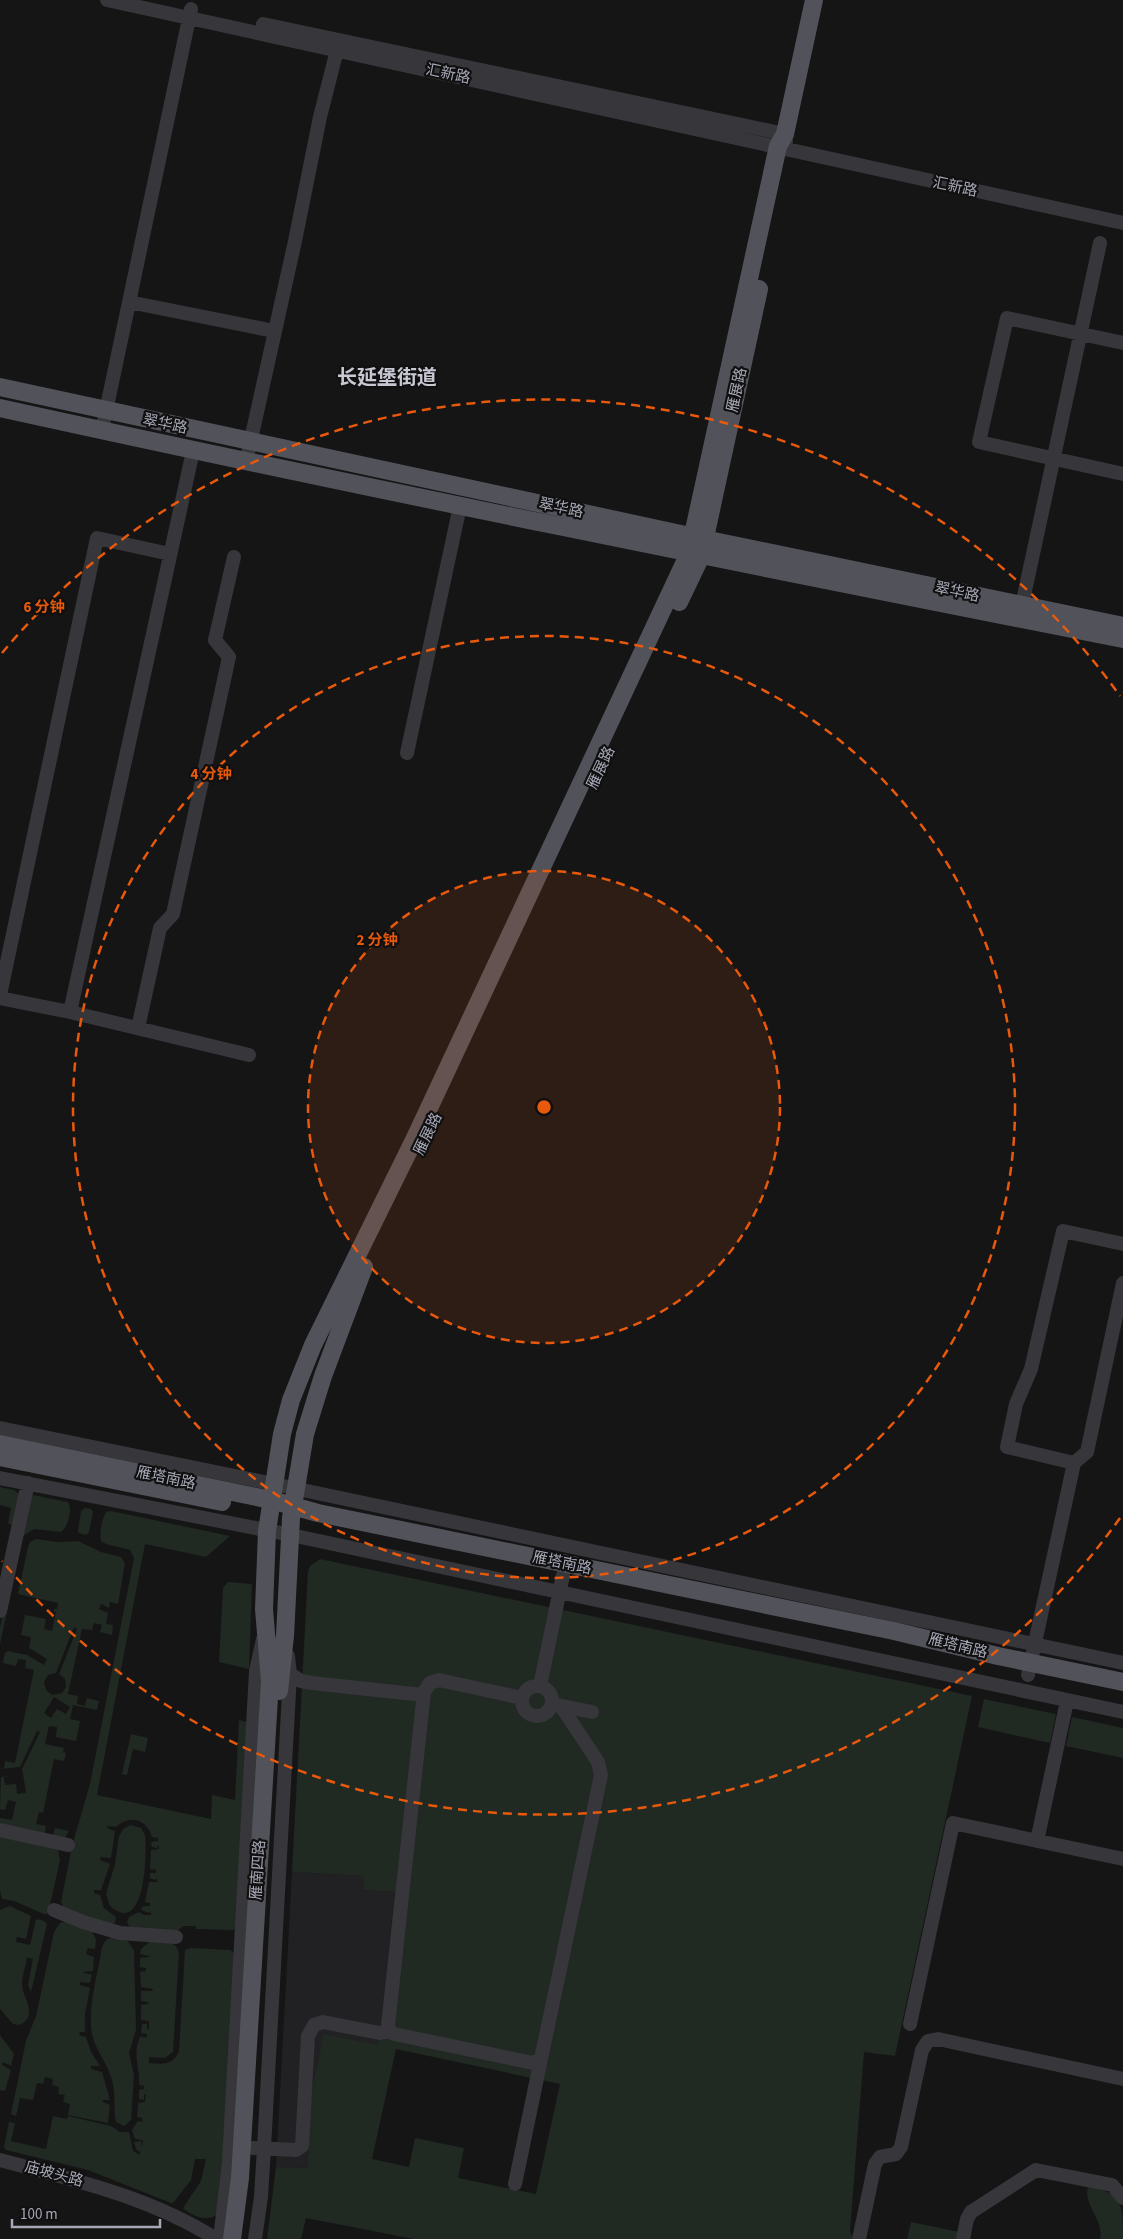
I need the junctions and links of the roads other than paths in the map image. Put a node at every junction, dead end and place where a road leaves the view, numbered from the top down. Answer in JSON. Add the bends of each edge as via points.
{"nodes":[{"id":1,"x":107,"y":0,"type":"edge"},
{"id":2,"x":152,"y":0,"type":"edge"},
{"id":3,"x":814,"y":0,"type":"edge"},
{"id":4,"x":821,"y":0,"type":"edge"},
{"id":5,"x":191,"y":13,"type":"junction"},
{"id":6,"x":337,"y":50,"type":"junction"},
{"id":7,"x":783,"y":143,"type":"junction"},
{"id":8,"x":1123,"y":223,"type":"edge"},
{"id":9,"x":1100,"y":244,"type":"dead end"},
{"id":10,"x":130,"y":302,"type":"junction"},
{"id":11,"x":274,"y":331,"type":"junction"},
{"id":12,"x":1081,"y":334,"type":"junction"},
{"id":13,"x":1123,"y":343,"type":"edge"},
{"id":14,"x":0,"y":387,"type":"edge"},
{"id":15,"x":0,"y":408,"type":"edge"},
{"id":16,"x":106,"y":411,"type":"junction"},
{"id":17,"x":102,"y":430,"type":"junction"},
{"id":18,"x":250,"y":442,"type":"junction"},
{"id":19,"x":193,"y":451,"type":"junction"},
{"id":20,"x":1054,"y":459,"type":"junction"},
{"id":21,"x":246,"y":462,"type":"junction"},
{"id":22,"x":1123,"y":474,"type":"edge"},
{"id":23,"x":460,"y":506,"type":"junction"},
{"id":24,"x":697,"y":546,"type":"junction"},
{"id":25,"x":170,"y":554,"type":"junction"},
{"id":26,"x":234,"y":557,"type":"dead end"},
{"id":27,"x":1022,"y":605,"type":"junction"},
{"id":28,"x":1123,"y":626,"type":"edge"},
{"id":29,"x":1123,"y":639,"type":"edge"},
{"id":30,"x":407,"y":753,"type":"dead end"},
{"id":31,"x":0,"y":997,"type":"edge"},
{"id":32,"x":70,"y":1012,"type":"junction"},
{"id":33,"x":138,"y":1028,"type":"junction"},
{"id":34,"x":249,"y":1055,"type":"dead end"},
{"id":35,"x":1123,"y":1244,"type":"edge"},
{"id":36,"x":1123,"y":1283,"type":"edge"},
{"id":37,"x":0,"y":1428,"type":"edge"},
{"id":38,"x":0,"y":1444,"type":"edge"},
{"id":39,"x":0,"y":1456,"type":"edge"},
{"id":40,"x":1074,"y":1463,"type":"junction"},
{"id":41,"x":0,"y":1478,"type":"edge"},
{"id":42,"x":28,"y":1483,"type":"junction"},
{"id":43,"x":296,"y":1488,"type":"junction"},
{"id":44,"x":271,"y":1499,"type":"junction"},
{"id":45,"x":292,"y":1520,"type":"junction"},
{"id":46,"x":267,"y":1531,"type":"junction"},
{"id":47,"x":563,"y":1575,"type":"junction"},
{"id":48,"x":560,"y":1593,"type":"junction"},
{"id":49,"x":0,"y":1611,"type":"edge"},
{"id":50,"x":264,"y":1634,"type":"junction"},
{"id":51,"x":286,"y":1636,"type":"junction"},
{"id":52,"x":1035,"y":1644,"type":"junction"},
{"id":53,"x":1123,"y":1663,"type":"edge"},
{"id":54,"x":1029,"y":1669,"type":"junction"},
{"id":55,"x":290,"y":1674,"type":"junction"},
{"id":56,"x":1123,"y":1682,"type":"edge"},
{"id":57,"x":540,"y":1686,"type":"junction"},
{"id":58,"x":1123,"y":1694,"type":"edge"},
{"id":59,"x":423,"y":1695,"type":"junction"},
{"id":60,"x":522,"y":1698,"type":"junction"},
{"id":61,"x":1067,"y":1701,"type":"junction"},
{"id":62,"x":557,"y":1705,"type":"junction"},
{"id":63,"x":592,"y":1712,"type":"dead end"},
{"id":64,"x":1123,"y":1712,"type":"edge"},
{"id":65,"x":0,"y":1830,"type":"edge"},
{"id":66,"x":1038,"y":1841,"type":"junction"},
{"id":67,"x":68,"y":1845,"type":"dead end"},
{"id":68,"x":1123,"y":1860,"type":"edge"},
{"id":69,"x":54,"y":1910,"type":"dead end"},
{"id":70,"x":176,"y":1937,"type":"dead end"},
{"id":71,"x":910,"y":2024,"type":"dead end"},
{"id":72,"x":389,"y":2031,"type":"junction"},
{"id":73,"x":541,"y":2059,"type":"junction"},
{"id":74,"x":1123,"y":2079,"type":"edge"},
{"id":75,"x":258,"y":2148,"type":"junction"},
{"id":76,"x":0,"y":2160,"type":"edge"},
{"id":77,"x":515,"y":2184,"type":"dead end"},
{"id":78,"x":1123,"y":2198,"type":"edge"},
{"id":79,"x":216,"y":2239,"type":"edge"},
{"id":80,"x":220,"y":2239,"type":"edge"},
{"id":81,"x":232,"y":2239,"type":"edge"},
{"id":82,"x":243,"y":2239,"type":"edge"},
{"id":83,"x":255,"y":2239,"type":"edge"},
{"id":84,"x":859,"y":2239,"type":"edge"},
{"id":85,"x":963,"y":2239,"type":"edge"}],
"edges":[{"from":1,"to":5,"type":"street","name":"汇新路"},
{"from":2,"to":5,"type":"street","name":"汇新路"},
{"from":3,"to":7,"type":"main road","name":"雁展路"},
{"from":4,"to":7,"type":"main road","name":"雁展路"},
{"from":5,"to":6,"type":"street","name":"汇新路"},
{"from":5,"to":7,"type":"street","name":"汇新路"},
{"from":5,"to":10,"type":"street"},
{"from":6,"to":7,"type":"street","name":"汇新路"},
{"from":6,"to":11,"type":"street"},
{"from":7,"to":8,"type":"street","name":"汇新路"},
{"from":7,"to":24,"type":"main road","name":"雁展路"},
{"from":9,"to":12,"type":"street"},
{"from":10,"to":11,"type":"street"},
{"from":10,"to":16,"type":"street"},
{"from":11,"to":18,"type":"street"},
{"from":12,"to":13,"type":"street"},
{"from":12,"to":20,"type":"street"},
{"from":12,"to":20,"type":"street","via":[[1007,318],[980,442]]},
{"from":14,"to":16,"type":"main road","name":"翠华路"},
{"from":15,"to":17,"type":"main road","name":"翠华路"},
{"from":16,"to":17,"type":"street"},
{"from":16,"to":18,"type":"main road","name":"翠华路"},
{"from":17,"to":19,"type":"main road","name":"翠华路"},
{"from":18,"to":21,"type":"street"},
{"from":18,"to":24,"type":"main road","name":"翠华路"},
{"from":19,"to":21,"type":"main road","name":"翠华路"},
{"from":19,"to":25,"type":"street"},
{"from":20,"to":22,"type":"street"},
{"from":20,"to":27,"type":"street"},
{"from":21,"to":23,"type":"main road","name":"翠华路"},
{"from":23,"to":24,"type":"main road","name":"翠华路"},
{"from":23,"to":30,"type":"street"},
{"from":24,"to":27,"type":"main road","name":"翠华路"},
{"from":24,"to":29,"type":"main road","name":"翠华路"},
{"from":24,"to":43,"type":"main road","name":"雁展路","via":[[360,1276],[312,1409]]},
{"from":24,"to":44,"type":"main road","name":"雁展路","via":[[416,1138],[313,1345],[291,1400]]},
{"from":25,"to":31,"type":"street","via":[[97,538]]},
{"from":25,"to":32,"type":"street"},
{"from":26,"to":33,"type":"street","via":[[215,640],[229,657],[173,914],[160,928]]},
{"from":27,"to":28,"type":"main road","name":"翠华路"},
{"from":31,"to":32,"type":"street"},
{"from":32,"to":33,"type":"street"},
{"from":33,"to":34,"type":"street"},
{"from":35,"to":40,"type":"street","via":[[1063,1231],[1031,1369],[1016,1404],[1007,1448]]},
{"from":36,"to":40,"type":"street","via":[[1087,1452]]},
{"from":37,"to":44,"type":"street"},
{"from":38,"to":44,"type":"main road","name":"雁塔南路"},
{"from":39,"to":44,"type":"main road","name":"雁塔南路"},
{"from":40,"to":52,"type":"street"},
{"from":41,"to":42,"type":"street"},
{"from":42,"to":46,"type":"street"},
{"from":42,"to":49,"type":"street"},
{"from":43,"to":44,"type":"street"},
{"from":43,"to":45,"type":"main road","name":"雁展路"},
{"from":43,"to":52,"type":"street"},
{"from":44,"to":45,"type":"main road","name":"雁塔南路"},
{"from":44,"to":46,"type":"main road","name":"雁南四路"},
{"from":45,"to":46,"type":"street"},
{"from":45,"to":47,"type":"main road","name":"雁塔南路"},
{"from":45,"to":48,"type":"street"},
{"from":45,"to":51,"type":"main road","name":"雁南四路"},
{"from":45,"to":54,"type":"main road","name":"雁塔南路","via":[[894,1631]]},
{"from":46,"to":50,"type":"main road","name":"雁南四路"},
{"from":47,"to":48,"type":"street"},
{"from":47,"to":54,"type":"main road","name":"雁塔南路"},
{"from":48,"to":57,"type":"street"},
{"from":48,"to":61,"type":"street"},
{"from":50,"to":80,"type":"street","via":[[256,1671],[229,2162]]},
{"from":50,"to":81,"type":"main road","name":"雁南四路","via":[[270,1681],[240,2178]]},
{"from":51,"to":55,"type":"street"},
{"from":51,"to":75,"type":"main road","name":"雁南四路","via":[[280,1678]]},
{"from":52,"to":53,"type":"street"},
{"from":52,"to":54,"type":"street"},
{"from":54,"to":56,"type":"main road","name":"雁塔南路"},
{"from":54,"to":58,"type":"main road","name":"雁塔南路"},
{"from":55,"to":59,"type":"street","via":[[312,1683]]},
{"from":55,"to":75,"type":"street"},
{"from":57,"to":60,"type":"street","via":[[528,1688]]},
{"from":57,"to":62,"type":"street","via":[[550,1692]]},
{"from":59,"to":60,"type":"street","via":[[428,1686],[439,1680]]},
{"from":59,"to":72,"type":"street"},
{"from":60,"to":62,"type":"street","via":[[524,1709],[534,1716],[545,1714]]},
{"from":61,"to":64,"type":"street"},
{"from":61,"to":66,"type":"street"},
{"from":62,"to":63,"type":"street"},
{"from":62,"to":73,"type":"street","via":[[598,1762],[601,1775]]},
{"from":65,"to":67,"type":"street"},
{"from":66,"to":68,"type":"street"},
{"from":66,"to":71,"type":"street","via":[[953,1823]]},
{"from":69,"to":70,"type":"street","via":[[120,1933]]},
{"from":72,"to":73,"type":"street","via":[[533,2063]]},
{"from":72,"to":75,"type":"street","via":[[380,2033],[323,2022],[314,2025],[308,2036],[302,2146],[296,2150]]},
{"from":73,"to":77,"type":"street"},
{"from":74,"to":84,"type":"street","via":[[938,2039],[928,2041],[922,2050],[901,2147],[896,2154],[880,2157],[875,2164]]},
{"from":75,"to":82,"type":"main road","name":"雁南四路"},
{"from":75,"to":83,"type":"street","via":[[261,2197]]},
{"from":76,"to":79,"type":"street","name":"庙坡头路","via":[[110,2190]]},
{"from":78,"to":85,"type":"street","via":[[1112,2185],[1036,2170],[971,2212]]}]}
